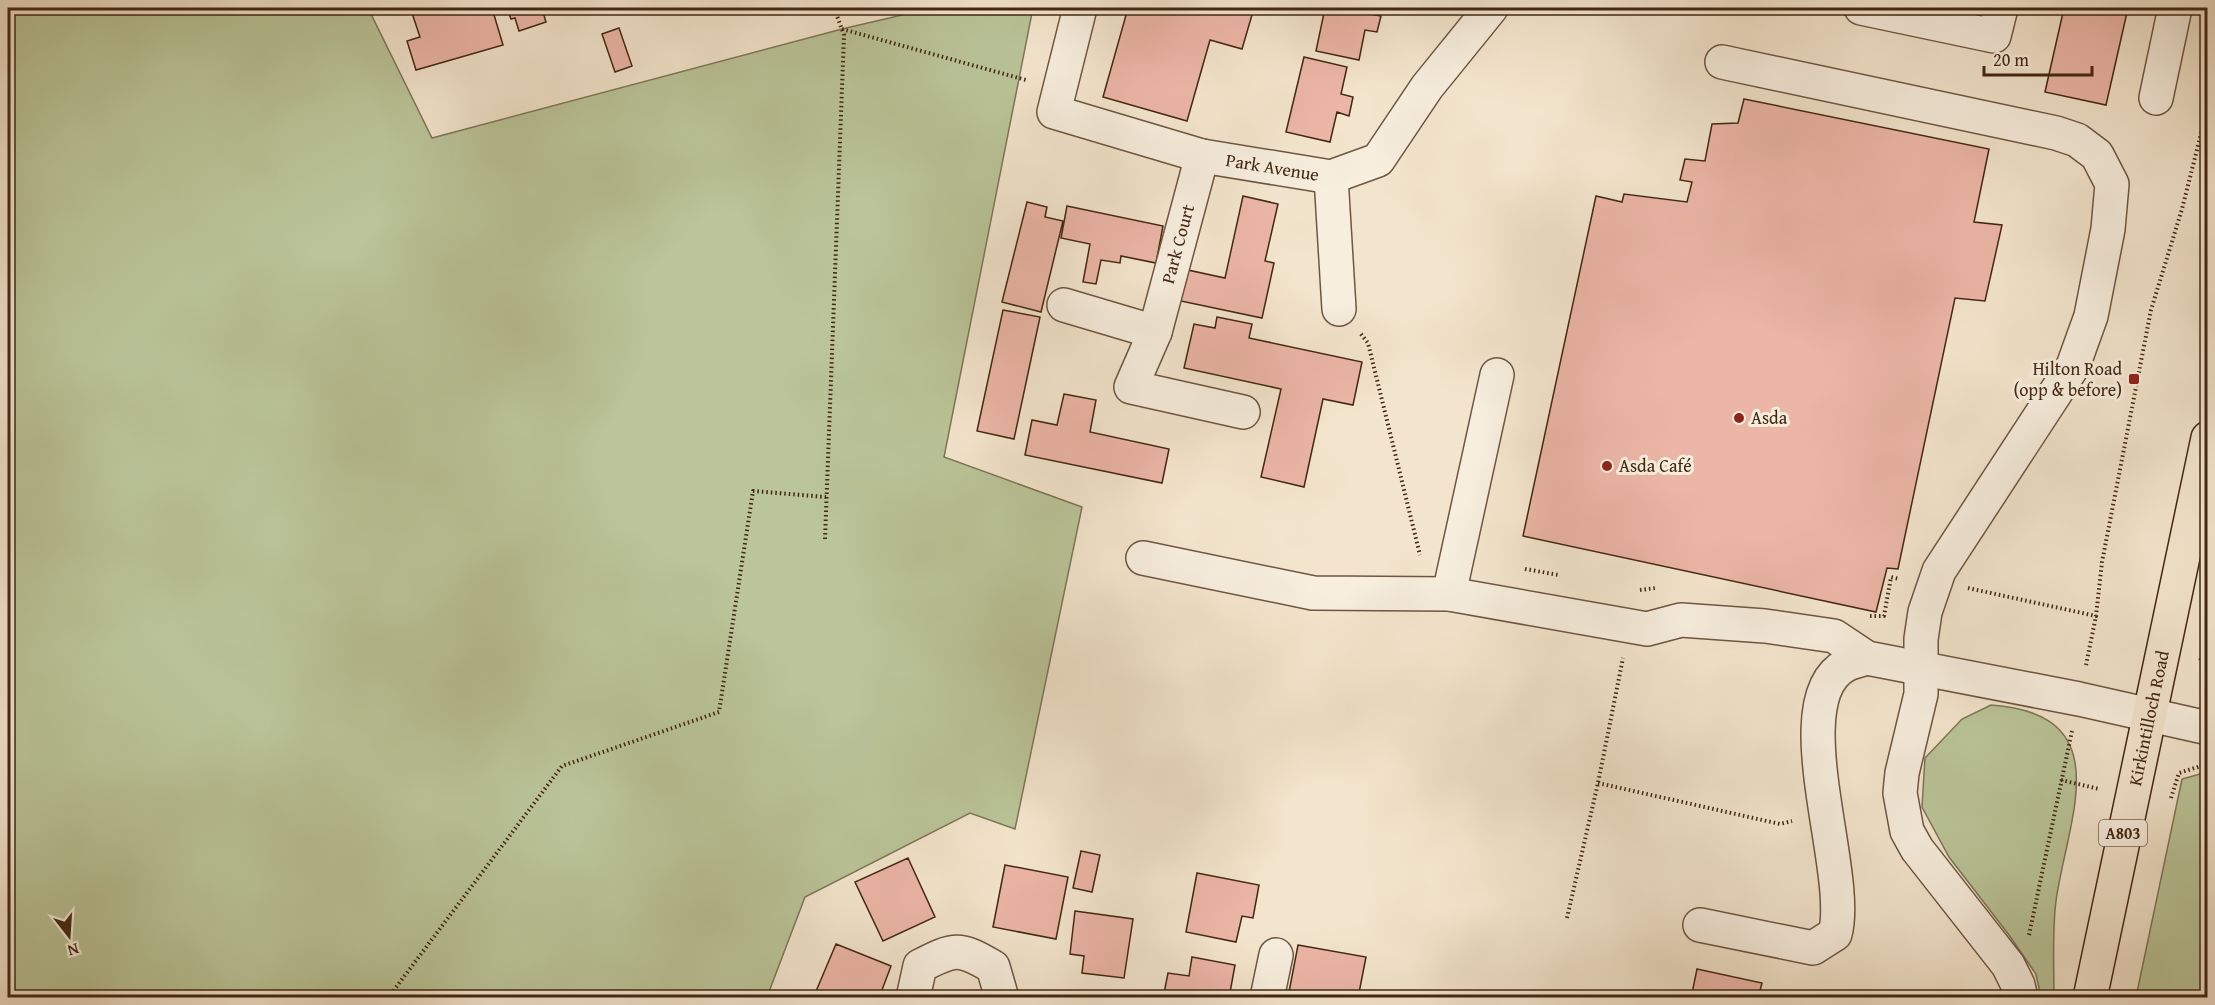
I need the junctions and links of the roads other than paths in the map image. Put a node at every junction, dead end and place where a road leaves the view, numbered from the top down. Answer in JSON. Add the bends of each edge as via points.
{"nodes":[{"id":1,"x":1080,"y":8,"type":"edge"},
{"id":2,"x":1491,"y":8,"type":"edge"},
{"id":3,"x":1861,"y":8,"type":"edge"},
{"id":4,"x":2001,"y":8,"type":"edge"},
{"id":5,"x":2175,"y":8,"type":"edge"},
{"id":6,"x":1722,"y":62,"type":"dead end"},
{"id":7,"x":2156,"y":98,"type":"dead end"},
{"id":8,"x":1202,"y":156,"type":"junction"},
{"id":9,"x":1331,"y":177,"type":"junction"},
{"id":10,"x":1064,"y":305,"type":"dead end"},
{"id":11,"x":1338,"y":309,"type":"road end"},
{"id":12,"x":1155,"y":332,"type":"junction"},
{"id":13,"x":1497,"y":375,"type":"dead end"},
{"id":14,"x":1243,"y":412,"type":"dead end"},
{"id":15,"x":2208,"y":438,"type":"edge"},
{"id":16,"x":1143,"y":558,"type":"dead end"},
{"id":17,"x":1453,"y":579,"type":"junction"},
{"id":18,"x":1867,"y":658,"type":"junction"},
{"id":19,"x":1920,"y":667,"type":"junction"},
{"id":20,"x":2149,"y":715,"type":"junction"},
{"id":21,"x":2208,"y":728,"type":"edge"},
{"id":22,"x":1700,"y":925,"type":"dead end"},
{"id":23,"x":1276,"y":954,"type":"dead end"},
{"id":24,"x":2020,"y":991,"type":"edge"},
{"id":25,"x":1009,"y":996,"type":"edge"},
{"id":26,"x":913,"y":998,"type":"edge"},
{"id":27,"x":1267,"y":998,"type":"edge"},
{"id":28,"x":2090,"y":998,"type":"edge"}],
"edges":[{"from":1,"to":8,"type":"street","name":"Park Avenue","via":[[1057,101]]},
{"from":2,"to":9,"type":"street","name":"Park Avenue","via":[[1427,87],[1378,160]]},
{"from":3,"to":4,"type":"street","via":[[1994,36]]},
{"from":5,"to":7,"type":"street"},
{"from":6,"to":19,"type":"street","via":[[2056,133],[2077,140],[2097,154],[2112,184],[2108,229],[2091,316],[2073,366],[1933,586],[1925,612]]},
{"from":8,"to":9,"type":"street","name":"Park Avenue"},
{"from":8,"to":12,"type":"street","name":"Park Court"},
{"from":9,"to":11,"type":"street"},
{"from":10,"to":12,"type":"street"},
{"from":12,"to":14,"type":"street","name":"Park Court","via":[[1131,387]]},
{"from":13,"to":17,"type":"street"},
{"from":15,"to":20,"type":"main road","name":"Kirkintilloch Road","number":"A803"},
{"from":16,"to":17,"type":"street","via":[[1313,594]]},
{"from":17,"to":18,"type":"street","via":[[1647,629],[1681,620],[1834,636]]},
{"from":18,"to":19,"type":"street"},
{"from":18,"to":22,"type":"street","via":[[1844,666],[1828,683],[1820,703],[1816,734],[1837,888],[1839,918],[1835,934],[1813,948]]},
{"from":19,"to":20,"type":"street"},
{"from":19,"to":24,"type":"street","via":[[1921,694],[1900,793],[1907,831],[2008,965]]},
{"from":20,"to":21,"type":"street"},
{"from":20,"to":28,"type":"main road","name":"Kirkintilloch Road","number":"A803"},
{"from":23,"to":27,"type":"street"},
{"from":25,"to":26,"type":"street","via":[[993,966],[966,951],[920,966]]}]}
